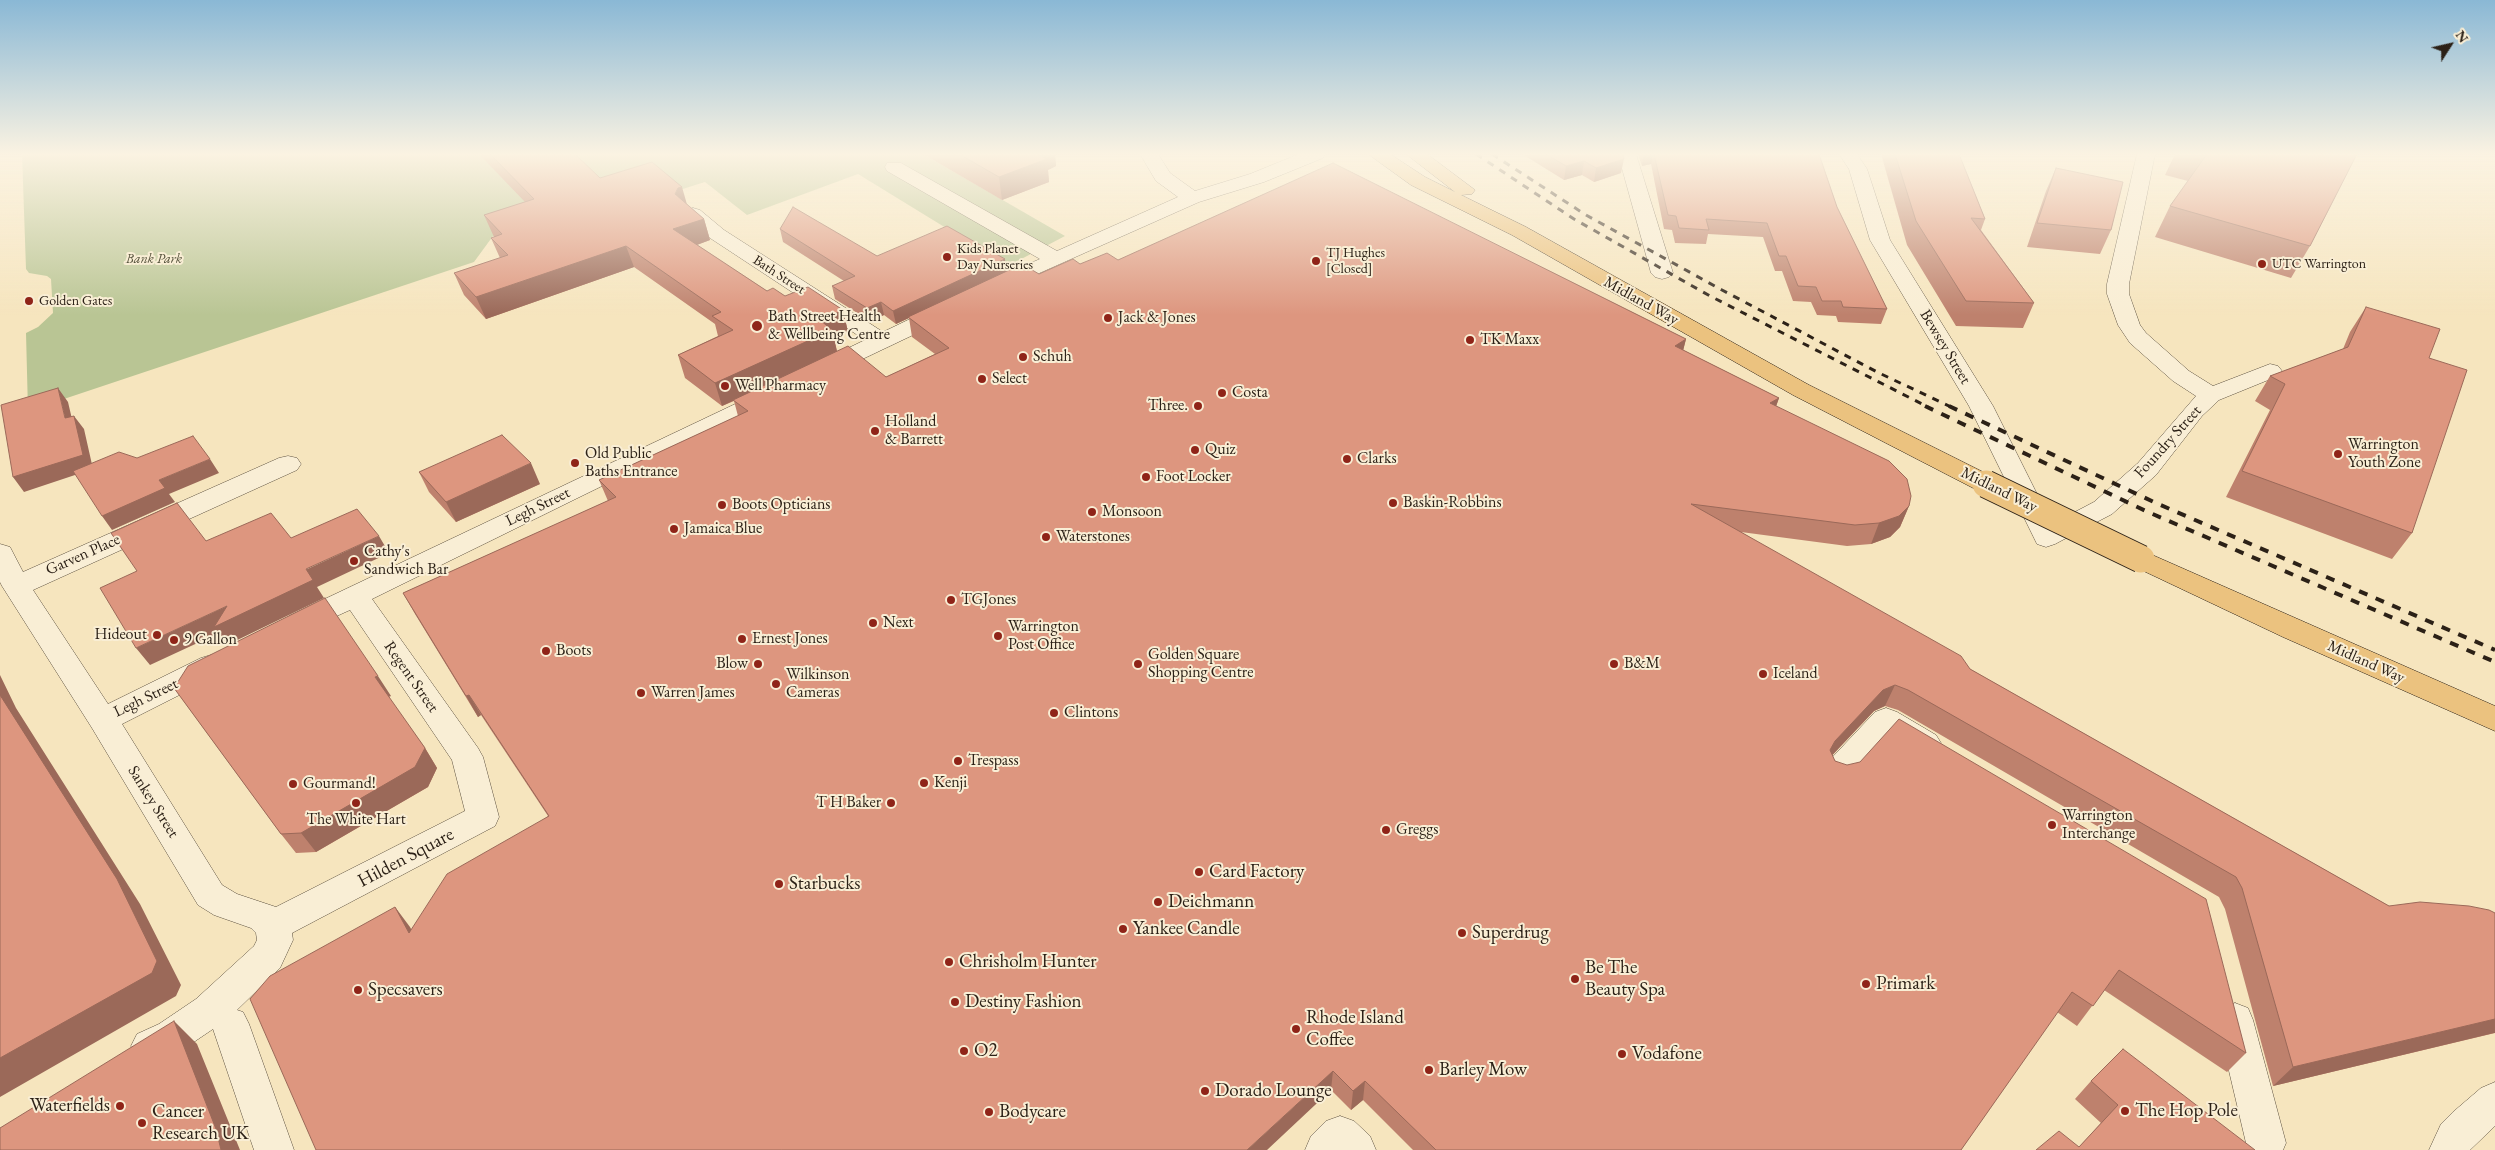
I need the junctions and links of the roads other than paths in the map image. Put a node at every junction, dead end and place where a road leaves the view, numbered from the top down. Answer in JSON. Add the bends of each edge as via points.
{"nodes":[{"id":1,"x":966,"y":208,"type":"edge"},
{"id":2,"x":1170,"y":208,"type":"edge"},
{"id":3,"x":1472,"y":208,"type":"edge"},
{"id":4,"x":1487,"y":208,"type":"edge"},
{"id":5,"x":1643,"y":208,"type":"edge"},
{"id":6,"x":1870,"y":208,"type":"edge"},
{"id":7,"x":2135,"y":208,"type":"edge"},
{"id":8,"x":706,"y":218,"type":"edge"},
{"id":9,"x":1519,"y":231,"type":"junction"},
{"id":10,"x":1056,"y":259,"type":"junction"},
{"id":11,"x":1662,"y":273,"type":"dead end"},
{"id":12,"x":881,"y":341,"type":"junction"},
{"id":13,"x":2270,"y":371,"type":"dead end"},
{"id":14,"x":2211,"y":395,"type":"junction"},
{"id":15,"x":288,"y":464,"type":"dead end"},
{"id":16,"x":2046,"y":538,"type":"joint"},
{"id":17,"x":0,"y":554,"type":"edge"},
{"id":18,"x":16,"y":586,"type":"junction"},
{"id":19,"x":355,"y":596,"type":"junction"},
{"id":20,"x":274,"y":636,"type":"edge"},
{"id":21,"x":238,"y":653,"type":"edge"},
{"id":22,"x":2495,"y":719,"type":"edge"},
{"id":23,"x":102,"y":720,"type":"junction"},
{"id":24,"x":467,"y":757,"type":"joint"},
{"id":25,"x":1954,"y":760,"type":"edge"},
{"id":26,"x":1838,"y":772,"type":"edge"},
{"id":27,"x":273,"y":926,"type":"junction"},
{"id":28,"x":2228,"y":993,"type":"edge"},
{"id":29,"x":219,"y":1017,"type":"junction"},
{"id":30,"x":118,"y":1063,"type":"edge"},
{"id":31,"x":2495,"y":1101,"type":"edge"},
{"id":32,"x":2266,"y":1143,"type":"dead end"},
{"id":33,"x":274,"y":1150,"type":"edge"},
{"id":34,"x":1325,"y":1150,"type":"edge"},
{"id":35,"x":1356,"y":1150,"type":"edge"},
{"id":36,"x":2449,"y":1150,"type":"edge"}],
"edges":[{"from":1,"to":10,"type":"street"},
{"from":2,"to":10,"type":"street","name":"Legh Street"},
{"from":3,"to":9,"type":"highway","name":"Midland Way"},
{"from":4,"to":9,"type":"highway","name":"Midland Way"},
{"from":5,"to":11,"type":"street"},
{"from":6,"to":16,"type":"street","name":"Bewsey Street","via":[[1880,240],[1981,406]]},
{"from":7,"to":14,"type":"street","via":[[2118,294],[2124,313],[2138,338],[2180,376]]},
{"from":8,"to":12,"type":"street","name":"Bath Street","via":[[716,234]]},
{"from":9,"to":22,"type":"highway","name":"Midland Way","bridge":true,"via":[[1801,390],[1956,468],[2293,630]]},
{"from":10,"to":12,"type":"street","name":"Legh Street"},
{"from":12,"to":19,"type":"street","name":"Legh Street"},
{"from":13,"to":14,"type":"street","name":"Foundry Street"},
{"from":14,"to":16,"type":"street","name":"Foundry Street","via":[[2147,469],[2103,508]]},
{"from":15,"to":18,"type":"street","name":"Garven Place"},
{"from":17,"to":18,"type":"street","name":"Sankey Street"},
{"from":18,"to":23,"type":"street","name":"Sankey Street"},
{"from":19,"to":20,"type":"street","name":"Legh Street"},
{"from":19,"to":24,"type":"street","name":"Regent Street"},
{"from":21,"to":23,"type":"street","name":"Legh Street"},
{"from":23,"to":27,"type":"street","name":"Sankey Street","via":[[210,895]]},
{"from":24,"to":27,"type":"street","name":"Hilden Square","via":[[483,817]]},
{"from":25,"to":26,"type":"street","via":[[1886,720]]},
{"from":27,"to":29,"type":"street","via":[[275,940],[267,956]]},
{"from":28,"to":32,"type":"street"},
{"from":29,"to":30,"type":"street"},
{"from":29,"to":33,"type":"street"},
{"from":31,"to":36,"type":"street","via":[[2467,1125]]},
{"from":34,"to":35,"type":"street","via":[[1340,1135]]}]}
